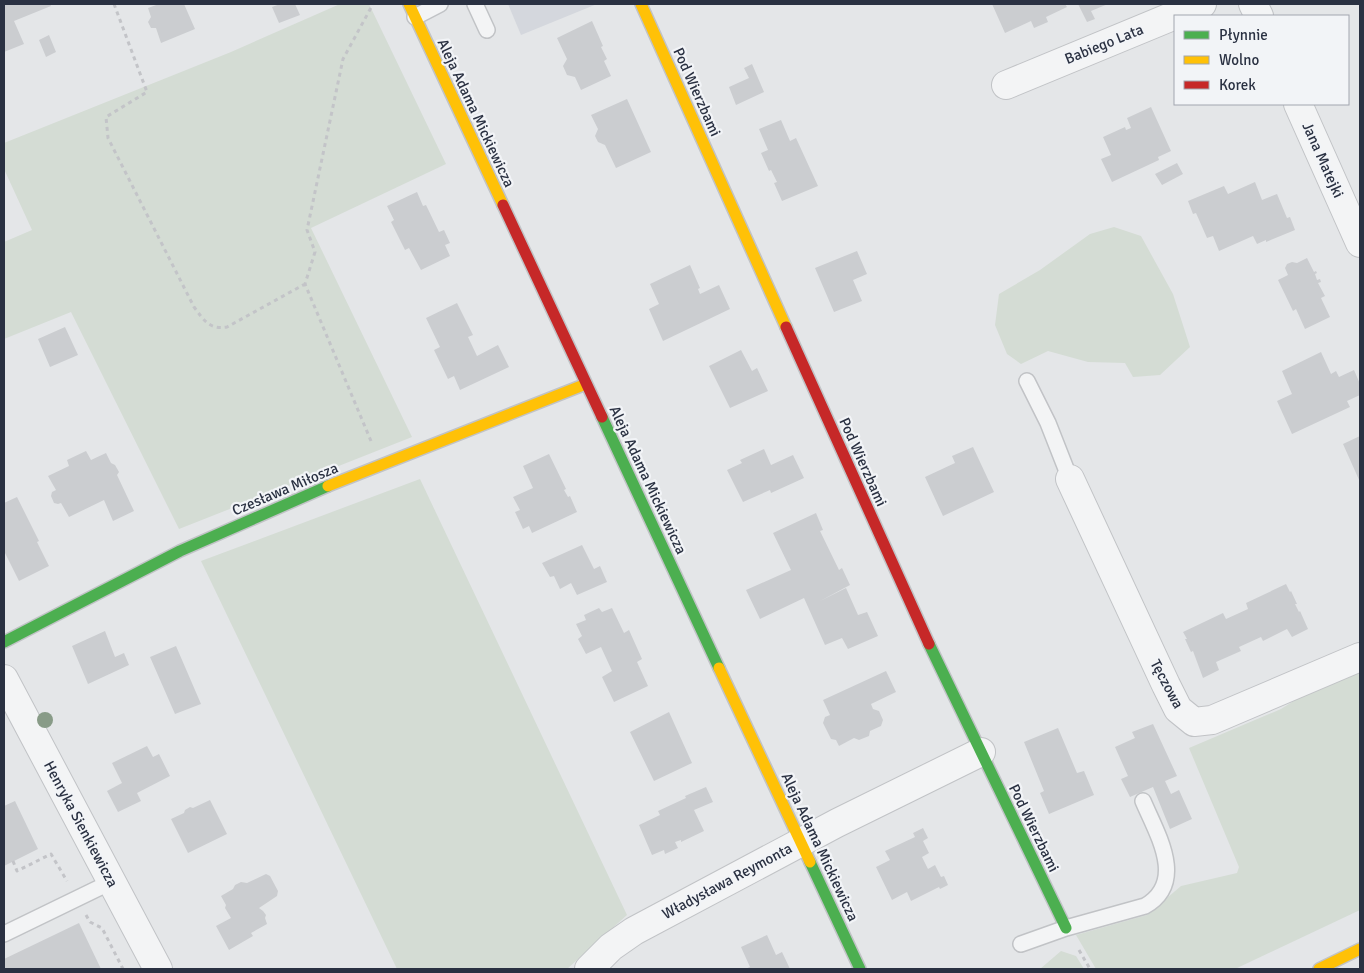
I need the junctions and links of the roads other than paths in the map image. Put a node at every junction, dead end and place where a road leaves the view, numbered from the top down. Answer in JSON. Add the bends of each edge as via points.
{"nodes":[{"id":1,"x":440,"y":4,"type":"edge"},
{"id":2,"x":475,"y":4,"type":"edge"},
{"id":3,"x":641,"y":4,"type":"edge"},
{"id":4,"x":1202,"y":4,"type":"edge"},
{"id":5,"x":412,"y":10,"type":"edge"},
{"id":6,"x":1175,"y":15,"type":"edge"},
{"id":7,"x":1174,"y":16,"type":"edge"},
{"id":8,"x":487,"y":30,"type":"dead end"},
{"id":9,"x":1006,"y":85,"type":"dead end"},
{"id":10,"x":1298,"y":105,"type":"edge"},
{"id":11,"x":1360,"y":243,"type":"edge"},
{"id":12,"x":1027,"y":381,"type":"dead end"},
{"id":13,"x":586,"y":384,"type":"junction"},
{"id":14,"x":1070,"y":479,"type":"joint"},
{"id":15,"x":4,"y":642,"type":"edge"},
{"id":16,"x":1360,"y":658,"type":"edge"},
{"id":17,"x":4,"y":679,"type":"edge"},
{"id":18,"x":981,"y":752,"type":"junction"},
{"id":19,"x":1143,"y":801,"type":"dead end"},
{"id":20,"x":802,"y":842,"type":"junction"},
{"id":21,"x":111,"y":882,"type":"junction"},
{"id":22,"x":1066,"y":928,"type":"junction"},
{"id":23,"x":4,"y":934,"type":"edge"},
{"id":24,"x":1022,"y":944,"type":"dead end"},
{"id":25,"x":1360,"y":949,"type":"edge"},
{"id":26,"x":158,"y":969,"type":"edge"},
{"id":27,"x":589,"y":969,"type":"edge"},
{"id":28,"x":860,"y":969,"type":"edge"},
{"id":29,"x":1319,"y":969,"type":"edge"}],
"edges":[{"from":1,"to":5,"type":"lane"},
{"from":2,"to":8,"type":"lane"},
{"from":3,"to":18,"type":"street","name":"Pod Wierzbami","via":[[915,616]]},
{"from":4,"to":6,"type":"street","name":"Babiego Lata"},
{"from":5,"to":13,"type":"street","name":"Aleja Adama Mickiewicza"},
{"from":7,"to":9,"type":"street","name":"Babiego Lata"},
{"from":10,"to":11,"type":"street","name":"Jana Matejki"},
{"from":12,"to":14,"type":"lane"},
{"from":13,"to":15,"type":"street","name":"Czesława Miłosza","via":[[331,485],[180,551]]},
{"from":13,"to":20,"type":"street","name":"Aleja Adama Mickiewicza"},
{"from":14,"to":16,"type":"street","name":"Tęczowa","via":[[1178,709],[1194,722],[1212,720]]},
{"from":17,"to":21,"type":"street","name":"Henryka Sienkiewicza"},
{"from":18,"to":20,"type":"street","name":"Władysława Reymonta"},
{"from":18,"to":22,"type":"street","name":"Pod Wierzbami"},
{"from":19,"to":22,"type":"lane","via":[[1164,848],[1165,883],[1154,900],[1145,906]]},
{"from":20,"to":27,"type":"street","name":"Władysława Reymonta","via":[[634,931],[611,947]]},
{"from":20,"to":28,"type":"street","name":"Aleja Adama Mickiewicza"},
{"from":21,"to":23,"type":"lane"},
{"from":21,"to":26,"type":"street","name":"Henryka Sienkiewicza"},
{"from":22,"to":24,"type":"lane"},
{"from":25,"to":29,"type":"street"}]}
